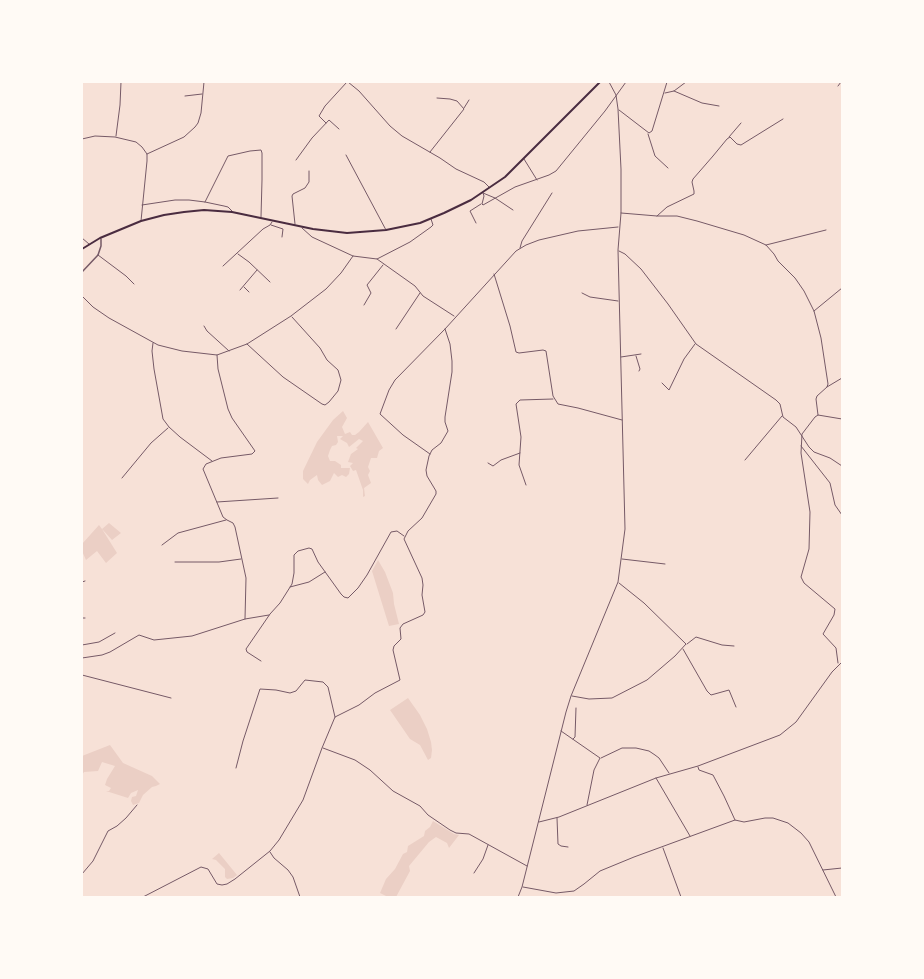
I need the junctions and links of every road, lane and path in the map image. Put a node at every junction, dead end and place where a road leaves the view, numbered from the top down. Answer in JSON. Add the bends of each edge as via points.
{"nodes":[{"id":1,"x":121,"y":82,"type":"edge"},
{"id":2,"x":204,"y":82,"type":"edge"},
{"id":3,"x":347,"y":82,"type":"edge"},
{"id":4,"x":600,"y":82,"type":"edge"},
{"id":5,"x":609,"y":82,"type":"edge"},
{"id":6,"x":626,"y":82,"type":"edge"},
{"id":7,"x":667,"y":82,"type":"edge"},
{"id":8,"x":686,"y":82,"type":"edge"},
{"id":9,"x":841,"y":82,"type":"edge"},
{"id":10,"x":838,"y":86,"type":"dead end"},
{"id":11,"x":674,"y":91,"type":"junction"},
{"id":12,"x":664,"y":93,"type":"junction"},
{"id":13,"x":202,"y":94,"type":"junction"},
{"id":14,"x":185,"y":96,"type":"dead end"},
{"id":15,"x":616,"y":96,"type":"junction"},
{"id":16,"x":437,"y":98,"type":"dead end"},
{"id":17,"x":469,"y":100,"type":"dead end"},
{"id":18,"x":720,"y":106,"type":"dead end"},
{"id":19,"x":464,"y":109,"type":"junction"},
{"id":20,"x":618,"y":109,"type":"junction"},
{"id":21,"x":784,"y":119,"type":"dead end"},
{"id":22,"x":326,"y":123,"type":"junction"},
{"id":23,"x":741,"y":123,"type":"dead end"},
{"id":24,"x":339,"y":129,"type":"dead end"},
{"id":25,"x":648,"y":133,"type":"junction"},
{"id":26,"x":116,"y":136,"type":"junction"},
{"id":27,"x":728,"y":137,"type":"junction"},
{"id":28,"x":82,"y":139,"type":"edge"},
{"id":29,"x":429,"y":152,"type":"junction"},
{"id":30,"x":147,"y":154,"type":"junction"},
{"id":31,"x":346,"y":155,"type":"dead end"},
{"id":32,"x":524,"y":159,"type":"junction"},
{"id":33,"x":296,"y":160,"type":"dead end"},
{"id":34,"x":668,"y":168,"type":"dead end"},
{"id":35,"x":309,"y":170,"type":"dead end"},
{"id":36,"x":537,"y":180,"type":"junction"},
{"id":37,"x":490,"y":188,"type":"junction"},
{"id":38,"x":482,"y":193,"type":"junction"},
{"id":39,"x":552,"y":193,"type":"dead end"},
{"id":40,"x":495,"y":198,"type":"junction"},
{"id":41,"x":205,"y":202,"type":"junction"},
{"id":42,"x":482,"y":204,"type":"junction"},
{"id":43,"x":142,"y":205,"type":"junction"},
{"id":44,"x":513,"y":210,"type":"dead end"},
{"id":45,"x":232,"y":212,"type":"junction"},
{"id":46,"x":621,"y":213,"type":"junction"},
{"id":47,"x":657,"y":216,"type":"junction"},
{"id":48,"x":261,"y":217,"type":"junction"},
{"id":49,"x":431,"y":219,"type":"junction"},
{"id":50,"x":273,"y":220,"type":"junction"},
{"id":51,"x":141,"y":221,"type":"junction"},
{"id":52,"x":476,"y":223,"type":"dead end"},
{"id":53,"x":295,"y":224,"type":"junction"},
{"id":54,"x":270,"y":225,"type":"junction"},
{"id":55,"x":301,"y":226,"type":"junction"},
{"id":56,"x":619,"y":227,"type":"junction"},
{"id":57,"x":386,"y":230,"type":"junction"},
{"id":58,"x":826,"y":230,"type":"dead end"},
{"id":59,"x":282,"y":237,"type":"dead end"},
{"id":60,"x":82,"y":238,"type":"edge"},
{"id":61,"x":100,"y":238,"type":"junction"},
{"id":62,"x":90,"y":244,"type":"junction"},
{"id":63,"x":766,"y":245,"type":"junction"},
{"id":64,"x":520,"y":248,"type":"junction"},
{"id":65,"x":82,"y":249,"type":"edge"},
{"id":66,"x":618,"y":250,"type":"junction"},
{"id":67,"x":238,"y":254,"type":"junction"},
{"id":68,"x":98,"y":255,"type":"junction"},
{"id":69,"x":353,"y":256,"type":"junction"},
{"id":70,"x":377,"y":259,"type":"junction"},
{"id":71,"x":383,"y":264,"type":"junction"},
{"id":72,"x":223,"y":266,"type":"dead end"},
{"id":73,"x":257,"y":269,"type":"junction"},
{"id":74,"x":82,"y":272,"type":"edge"},
{"id":75,"x":494,"y":274,"type":"junction"},
{"id":76,"x":270,"y":282,"type":"dead end"},
{"id":77,"x":134,"y":284,"type":"dead end"},
{"id":78,"x":244,"y":287,"type":"junction"},
{"id":79,"x":842,"y":288,"type":"edge"},
{"id":80,"x":240,"y":290,"type":"dead end"},
{"id":81,"x":249,"y":292,"type":"dead end"},
{"id":82,"x":420,"y":293,"type":"junction"},
{"id":83,"x":582,"y":293,"type":"dead end"},
{"id":84,"x":82,"y":296,"type":"edge"},
{"id":85,"x":619,"y":301,"type":"junction"},
{"id":86,"x":364,"y":305,"type":"dead end"},
{"id":87,"x":814,"y":311,"type":"junction"},
{"id":88,"x":291,"y":316,"type":"junction"},
{"id":89,"x":455,"y":316,"type":"junction"},
{"id":90,"x":204,"y":326,"type":"dead end"},
{"id":91,"x":445,"y":328,"type":"junction"},
{"id":92,"x":396,"y":329,"type":"dead end"},
{"id":93,"x":153,"y":342,"type":"junction"},
{"id":94,"x":247,"y":344,"type":"junction"},
{"id":95,"x":696,"y":344,"type":"junction"},
{"id":96,"x":230,"y":351,"type":"junction"},
{"id":97,"x":641,"y":354,"type":"dead end"},
{"id":98,"x":217,"y":355,"type":"junction"},
{"id":99,"x":635,"y":355,"type":"junction"},
{"id":100,"x":621,"y":357,"type":"junction"},
{"id":101,"x":638,"y":371,"type":"dead end"},
{"id":102,"x":842,"y":378,"type":"edge"},
{"id":103,"x":662,"y":383,"type":"dead end"},
{"id":104,"x":826,"y":387,"type":"junction"},
{"id":105,"x":554,"y":399,"type":"junction"},
{"id":106,"x":782,"y":415,"type":"junction"},
{"id":107,"x":818,"y":415,"type":"junction"},
{"id":108,"x":842,"y":419,"type":"edge"},
{"id":109,"x":622,"y":420,"type":"junction"},
{"id":110,"x":168,"y":427,"type":"junction"},
{"id":111,"x":802,"y":434,"type":"junction"},
{"id":112,"x":801,"y":446,"type":"junction"},
{"id":113,"x":520,"y":453,"type":"junction"},
{"id":114,"x":430,"y":454,"type":"junction"},
{"id":115,"x":745,"y":460,"type":"dead end"},
{"id":116,"x":213,"y":462,"type":"junction"},
{"id":117,"x":488,"y":463,"type":"dead end"},
{"id":118,"x":842,"y":466,"type":"edge"},
{"id":119,"x":122,"y":478,"type":"dead end"},
{"id":120,"x":526,"y":485,"type":"dead end"},
{"id":121,"x":278,"y":498,"type":"dead end"},
{"id":122,"x":217,"y":502,"type":"junction"},
{"id":123,"x":842,"y":515,"type":"edge"},
{"id":124,"x":226,"y":520,"type":"junction"},
{"id":125,"x":404,"y":536,"type":"junction"},
{"id":126,"x":162,"y":545,"type":"dead end"},
{"id":127,"x":242,"y":559,"type":"junction"},
{"id":128,"x":622,"y":559,"type":"junction"},
{"id":129,"x":176,"y":562,"type":"dead end"},
{"id":130,"x":665,"y":564,"type":"dead end"},
{"id":131,"x":325,"y":572,"type":"junction"},
{"id":132,"x":85,"y":581,"type":"dead end"},
{"id":133,"x":82,"y":582,"type":"edge"},
{"id":134,"x":618,"y":582,"type":"junction"},
{"id":135,"x":289,"y":588,"type":"junction"},
{"id":136,"x":270,"y":614,"type":"junction"},
{"id":137,"x":82,"y":618,"type":"edge"},
{"id":138,"x":85,"y":618,"type":"dead end"},
{"id":139,"x":245,"y":619,"type":"junction"},
{"id":140,"x":115,"y":633,"type":"dead end"},
{"id":141,"x":686,"y":644,"type":"junction"},
{"id":142,"x":82,"y":645,"type":"edge"},
{"id":143,"x":734,"y":646,"type":"dead end"},
{"id":144,"x":683,"y":649,"type":"junction"},
{"id":145,"x":82,"y":658,"type":"edge"},
{"id":146,"x":261,"y":661,"type":"dead end"},
{"id":147,"x":842,"y":662,"type":"edge"},
{"id":148,"x":839,"y":664,"type":"junction"},
{"id":149,"x":82,"y":675,"type":"edge"},
{"id":150,"x":571,"y":696,"type":"junction"},
{"id":151,"x":171,"y":698,"type":"dead end"},
{"id":152,"x":576,"y":708,"type":"dead end"},
{"id":153,"x":736,"y":708,"type":"dead end"},
{"id":154,"x":335,"y":717,"type":"junction"},
{"id":155,"x":560,"y":731,"type":"junction"},
{"id":156,"x":572,"y":739,"type":"junction"},
{"id":157,"x":322,"y":748,"type":"junction"},
{"id":158,"x":600,"y":758,"type":"junction"},
{"id":159,"x":698,"y":766,"type":"junction"},
{"id":160,"x":236,"y":768,"type":"dead end"},
{"id":161,"x":669,"y":773,"type":"junction"},
{"id":162,"x":656,"y":778,"type":"junction"},
{"id":163,"x":137,"y":805,"type":"dead end"},
{"id":164,"x":587,"y":805,"type":"junction"},
{"id":165,"x":557,"y":817,"type":"junction"},
{"id":166,"x":735,"y":820,"type":"junction"},
{"id":167,"x":538,"y":822,"type":"junction"},
{"id":168,"x":690,"y":836,"type":"junction"},
{"id":169,"x":488,"y":844,"type":"junction"},
{"id":170,"x":568,"y":847,"type":"dead end"},
{"id":171,"x":663,"y":847,"type":"junction"},
{"id":172,"x":270,"y":851,"type":"junction"},
{"id":173,"x":527,"y":867,"type":"junction"},
{"id":174,"x":842,"y":868,"type":"edge"},
{"id":175,"x":822,"y":870,"type":"junction"},
{"id":176,"x":474,"y":873,"type":"dead end"},
{"id":177,"x":82,"y":874,"type":"edge"},
{"id":178,"x":522,"y":887,"type":"junction"},
{"id":179,"x":143,"y":897,"type":"edge"},
{"id":180,"x":300,"y":897,"type":"edge"},
{"id":181,"x":518,"y":897,"type":"edge"},
{"id":182,"x":681,"y":897,"type":"edge"},
{"id":183,"x":836,"y":897,"type":"edge"}],
"edges":[{"from":1,"to":26,"type":"street"},
{"from":2,"to":13,"type":"street"},
{"from":3,"to":22,"type":"street","via":[[319,116]]},
{"from":3,"to":29,"type":"street","via":[[359,91],[390,126]]},
{"from":4,"to":32,"type":"highway"},
{"from":5,"to":15,"type":"street"},
{"from":6,"to":15,"type":"street"},
{"from":7,"to":12,"type":"street"},
{"from":8,"to":11,"type":"street"},
{"from":9,"to":10,"type":"street"},
{"from":11,"to":12,"type":"street"},
{"from":11,"to":18,"type":"street","via":[[702,103]]},
{"from":12,"to":25,"type":"street","via":[[652,131]]},
{"from":13,"to":14,"type":"street"},
{"from":13,"to":30,"type":"street","via":[[198,123],[195,127],[184,137]]},
{"from":15,"to":20,"type":"street"},
{"from":15,"to":36,"type":"street","via":[[563,163],[549,175]]},
{"from":16,"to":19,"type":"street","via":[[457,101]]},
{"from":17,"to":19,"type":"street"},
{"from":19,"to":29,"type":"street"},
{"from":20,"to":25,"type":"street"},
{"from":20,"to":46,"type":"street"},
{"from":21,"to":27,"type":"street","via":[[741,145]]},
{"from":22,"to":24,"type":"street","via":[[329,120]]},
{"from":22,"to":33,"type":"street"},
{"from":23,"to":27,"type":"street"},
{"from":25,"to":34,"type":"street","via":[[655,156]]},
{"from":26,"to":28,"type":"street"},
{"from":26,"to":30,"type":"street","via":[[136,142]]},
{"from":27,"to":47,"type":"street","via":[[693,179],[694,194],[667,207]]},
{"from":29,"to":37,"type":"street","via":[[484,182]]},
{"from":30,"to":43,"type":"street"},
{"from":31,"to":57,"type":"street"},
{"from":32,"to":36,"type":"street"},
{"from":32,"to":37,"type":"highway"},
{"from":35,"to":53,"type":"street","via":[[309,182],[305,188],[292,196]]},
{"from":36,"to":40,"type":"street","via":[[515,187]]},
{"from":37,"to":38,"type":"highway"},
{"from":38,"to":40,"type":"street"},
{"from":38,"to":42,"type":"street"},
{"from":38,"to":49,"type":"highway"},
{"from":39,"to":64,"type":"street"},
{"from":40,"to":42,"type":"street"},
{"from":40,"to":44,"type":"street"},
{"from":41,"to":43,"type":"street","via":[[175,200]]},
{"from":41,"to":45,"type":"street","via":[[228,207]]},
{"from":41,"to":48,"type":"street","via":[[226,158],[261,150]]},
{"from":42,"to":52,"type":"street","via":[[470,211]]},
{"from":43,"to":51,"type":"street"},
{"from":45,"to":48,"type":"highway"},
{"from":45,"to":51,"type":"highway","via":[[204,210]]},
{"from":46,"to":47,"type":"street"},
{"from":46,"to":56,"type":"street"},
{"from":47,"to":63,"type":"street","via":[[677,216],[697,221],[744,235]]},
{"from":48,"to":50,"type":"highway"},
{"from":49,"to":57,"type":"highway"},
{"from":49,"to":70,"type":"street","via":[[431,227],[410,242]]},
{"from":50,"to":53,"type":"highway"},
{"from":50,"to":54,"type":"street"},
{"from":51,"to":61,"type":"highway"},
{"from":53,"to":55,"type":"highway"},
{"from":54,"to":59,"type":"street","via":[[283,229]]},
{"from":54,"to":67,"type":"street"},
{"from":55,"to":57,"type":"highway","via":[[330,232]]},
{"from":55,"to":69,"type":"street","via":[[312,237]]},
{"from":56,"to":64,"type":"street","via":[[578,231],[539,240]]},
{"from":56,"to":66,"type":"street"},
{"from":58,"to":63,"type":"street"},
{"from":60,"to":62,"type":"street"},
{"from":61,"to":62,"type":"highway"},
{"from":61,"to":68,"type":"street"},
{"from":62,"to":65,"type":"highway"},
{"from":63,"to":87,"type":"street","via":[[795,278]]},
{"from":64,"to":75,"type":"street"},
{"from":66,"to":85,"type":"street"},
{"from":66,"to":95,"type":"street","via":[[641,269]]},
{"from":67,"to":72,"type":"street"},
{"from":67,"to":73,"type":"street"},
{"from":68,"to":74,"type":"street"},
{"from":68,"to":77,"type":"street"},
{"from":69,"to":70,"type":"street"},
{"from":69,"to":88,"type":"street","via":[[326,289]]},
{"from":70,"to":71,"type":"street"},
{"from":71,"to":82,"type":"street","via":[[415,286]]},
{"from":71,"to":86,"type":"street","via":[[367,285],[370,294]]},
{"from":73,"to":76,"type":"street"},
{"from":73,"to":78,"type":"street"},
{"from":75,"to":89,"type":"street"},
{"from":75,"to":105,"type":"street","via":[[516,352],[546,352]]},
{"from":78,"to":80,"type":"street"},
{"from":78,"to":81,"type":"street"},
{"from":79,"to":87,"type":"street"},
{"from":82,"to":89,"type":"street"},
{"from":82,"to":92,"type":"street"},
{"from":83,"to":85,"type":"street","via":[[590,297]]},
{"from":84,"to":93,"type":"street","via":[[109,318]]},
{"from":85,"to":100,"type":"street"},
{"from":87,"to":104,"type":"street","via":[[822,346],[828,384]]},
{"from":88,"to":94,"type":"street"},
{"from":88,"to":94,"type":"street","via":[[338,370],[341,380],[338,391],[325,405],[283,377]]},
{"from":89,"to":91,"type":"street"},
{"from":90,"to":96,"type":"street"},
{"from":91,"to":114,"type":"street","via":[[452,361],[445,417],[448,431]]},
{"from":91,"to":114,"type":"street","via":[[395,380],[380,414],[403,435]]},
{"from":93,"to":98,"type":"street","via":[[171,349]]},
{"from":93,"to":110,"type":"street","via":[[160,410]]},
{"from":94,"to":96,"type":"street"},
{"from":95,"to":103,"type":"street","via":[[684,359],[669,390]]},
{"from":95,"to":106,"type":"street","via":[[776,400],[780,404]]},
{"from":96,"to":98,"type":"street"},
{"from":97,"to":99,"type":"street"},
{"from":98,"to":116,"type":"street","via":[[228,409],[255,451],[252,454],[222,458]]},
{"from":99,"to":100,"type":"street"},
{"from":99,"to":101,"type":"street","via":[[640,368]]},
{"from":100,"to":109,"type":"street"},
{"from":102,"to":104,"type":"street"},
{"from":104,"to":107,"type":"street","via":[[816,399]]},
{"from":105,"to":109,"type":"street","via":[[563,406]]},
{"from":105,"to":113,"type":"street","via":[[517,401],[515,407],[521,437]]},
{"from":106,"to":111,"type":"street"},
{"from":106,"to":115,"type":"street"},
{"from":107,"to":108,"type":"street"},
{"from":107,"to":111,"type":"street"},
{"from":109,"to":128,"type":"street","via":[[625,529]]},
{"from":110,"to":116,"type":"street"},
{"from":110,"to":119,"type":"street"},
{"from":111,"to":112,"type":"street"},
{"from":111,"to":118,"type":"street","via":[[804,441],[814,452]]},
{"from":112,"to":123,"type":"street","via":[[830,483],[835,505]]},
{"from":112,"to":148,"type":"street","via":[[810,512],[809,550],[802,577],[804,583],[835,609],[823,634],[836,648]]},
{"from":113,"to":117,"type":"street","via":[[493,466]]},
{"from":113,"to":120,"type":"street","via":[[519,465]]},
{"from":114,"to":125,"type":"street","via":[[426,470],[436,494],[422,518]]},
{"from":116,"to":122,"type":"street","via":[[203,468]]},
{"from":121,"to":122,"type":"street"},
{"from":122,"to":124,"type":"street"},
{"from":124,"to":126,"type":"street","via":[[178,533]]},
{"from":124,"to":127,"type":"street","via":[[235,526]]},
{"from":125,"to":131,"type":"street","via":[[397,531],[391,532],[367,575],[348,598],[344,597]]},
{"from":125,"to":154,"type":"street","via":[[405,544],[422,578],[425,612],[400,628],[401,639],[393,650],[400,679]]},
{"from":127,"to":129,"type":"street"},
{"from":127,"to":139,"type":"street","via":[[246,578]]},
{"from":128,"to":130,"type":"street"},
{"from":128,"to":134,"type":"street"},
{"from":131,"to":135,"type":"street","via":[[309,582]]},
{"from":131,"to":135,"type":"street","via":[[312,549],[298,551],[294,555],[294,573]]},
{"from":132,"to":133,"type":"street"},
{"from":134,"to":141,"type":"street"},
{"from":134,"to":150,"type":"street"},
{"from":135,"to":136,"type":"street"},
{"from":136,"to":139,"type":"street"},
{"from":136,"to":146,"type":"street","via":[[246,649]]},
{"from":137,"to":138,"type":"street"},
{"from":139,"to":145,"type":"street","via":[[192,636],[154,640],[139,635],[110,652]]},
{"from":140,"to":142,"type":"street","via":[[98,642]]},
{"from":141,"to":143,"type":"street","via":[[696,637]]},
{"from":141,"to":144,"type":"street"},
{"from":144,"to":150,"type":"street","via":[[646,680],[612,698],[589,699]]},
{"from":144,"to":153,"type":"street","via":[[707,691],[711,695],[729,690]]},
{"from":147,"to":148,"type":"street"},
{"from":148,"to":159,"type":"street","via":[[788,729]]},
{"from":149,"to":151,"type":"street"},
{"from":150,"to":155,"type":"street"},
{"from":152,"to":156,"type":"street"},
{"from":154,"to":157,"type":"street"},
{"from":154,"to":160,"type":"street","via":[[328,687],[323,682],[305,680],[290,694],[260,689]]},
{"from":155,"to":156,"type":"street"},
{"from":155,"to":167,"type":"street"},
{"from":156,"to":158,"type":"street"},
{"from":157,"to":169,"type":"street","via":[[355,760],[393,791],[420,806],[428,815],[450,830],[469,834]]},
{"from":157,"to":172,"type":"street","via":[[303,800]]},
{"from":158,"to":161,"type":"street","via":[[622,748],[650,751],[659,758]]},
{"from":158,"to":164,"type":"street","via":[[594,770]]},
{"from":159,"to":161,"type":"street"},
{"from":159,"to":166,"type":"street","via":[[699,770],[712,775]]},
{"from":161,"to":162,"type":"street"},
{"from":162,"to":164,"type":"street"},
{"from":162,"to":168,"type":"street"},
{"from":163,"to":177,"type":"street","via":[[122,822],[108,831],[94,861]]},
{"from":164,"to":165,"type":"street"},
{"from":165,"to":167,"type":"street"},
{"from":165,"to":170,"type":"street","via":[[558,844]]},
{"from":166,"to":168,"type":"street"},
{"from":166,"to":175,"type":"street","via":[[744,822],[772,818],[788,823],[809,842]]},
{"from":167,"to":173,"type":"street"},
{"from":168,"to":171,"type":"street"},
{"from":169,"to":173,"type":"street"},
{"from":169,"to":176,"type":"street"},
{"from":171,"to":178,"type":"street","via":[[600,871],[574,890],[556,893]]},
{"from":171,"to":182,"type":"street"},
{"from":172,"to":179,"type":"street","via":[[227,884],[217,884],[208,869],[201,867]]},
{"from":172,"to":180,"type":"street","via":[[293,877]]},
{"from":173,"to":178,"type":"street"},
{"from":174,"to":175,"type":"street"},
{"from":175,"to":183,"type":"street"},
{"from":178,"to":181,"type":"street"}]}
